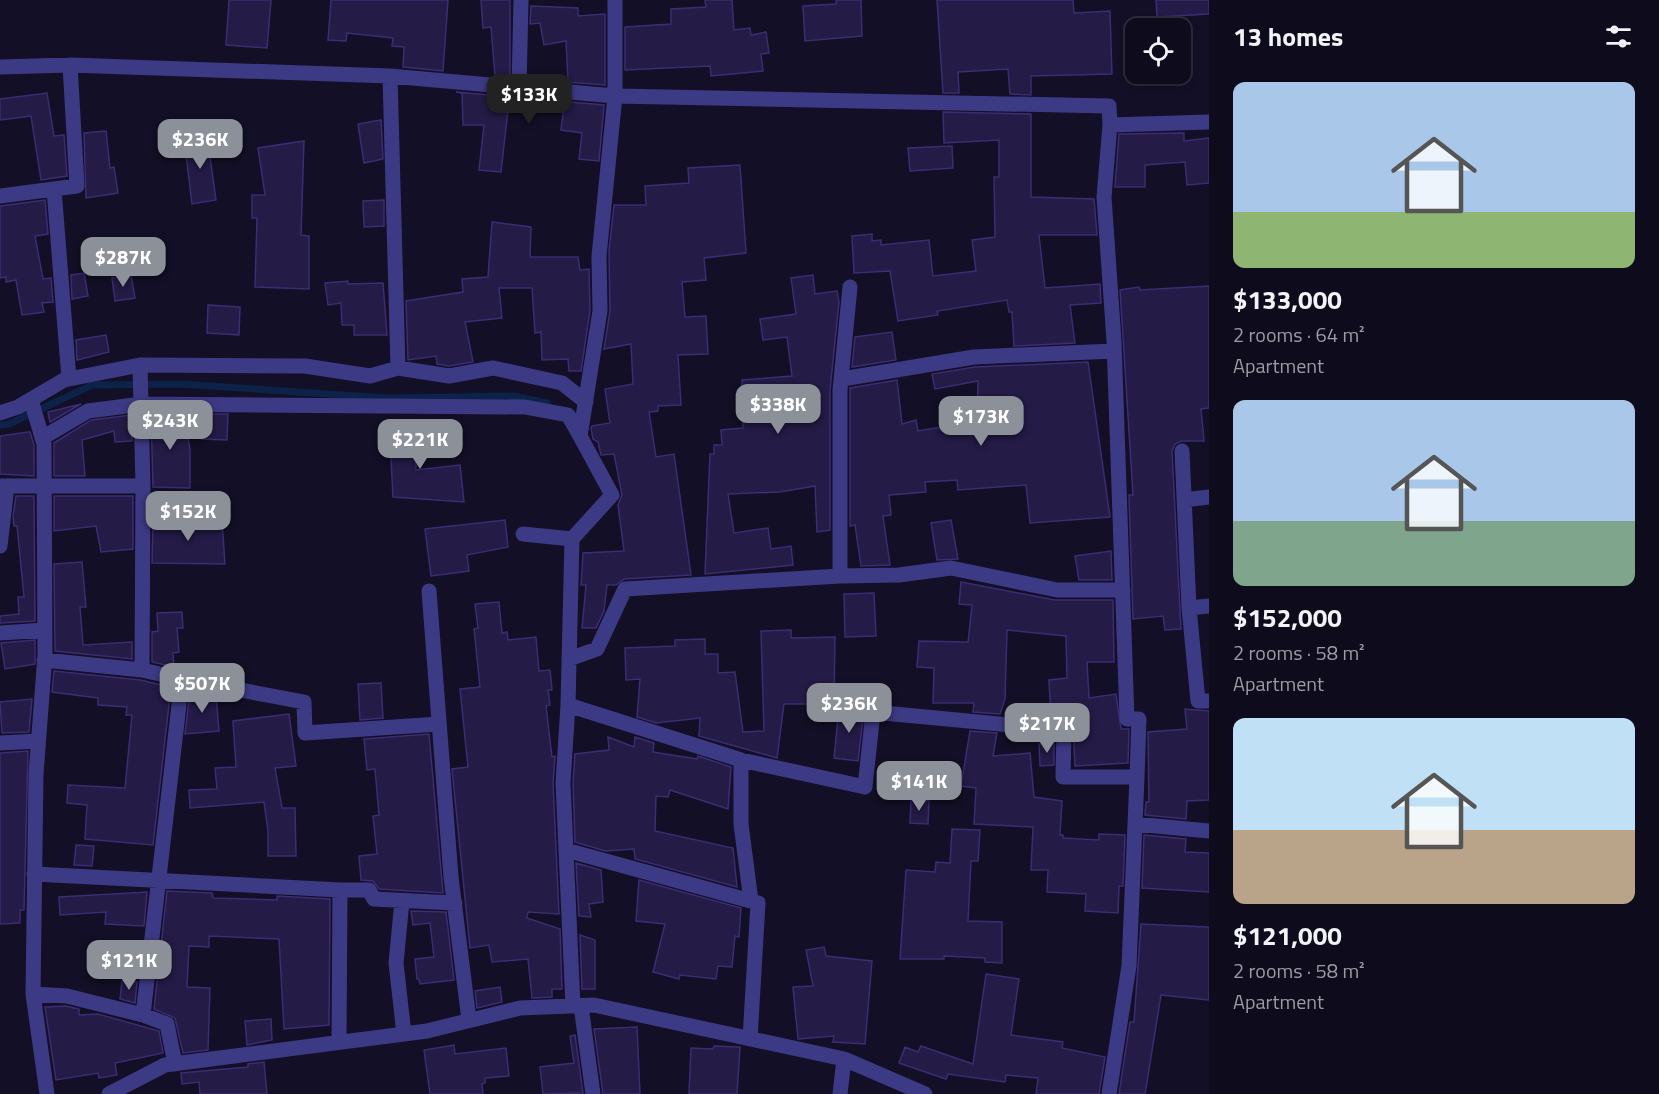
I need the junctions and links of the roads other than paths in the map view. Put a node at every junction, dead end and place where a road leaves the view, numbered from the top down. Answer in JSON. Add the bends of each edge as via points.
{"nodes":[{"id":1,"x":521,"y":0,"type":"edge"},
{"id":2,"x":615,"y":0,"type":"edge"},
{"id":3,"x":70,"y":65,"type":"junction"},
{"id":4,"x":0,"y":67,"type":"edge"},
{"id":5,"x":390,"y":76,"type":"junction"},
{"id":6,"x":519,"y":89,"type":"junction"},
{"id":7,"x":615,"y":96,"type":"junction"},
{"id":8,"x":1209,"y":122,"type":"edge"},
{"id":9,"x":1110,"y":125,"type":"junction"},
{"id":10,"x":54,"y":189,"type":"junction"},
{"id":11,"x":0,"y":196,"type":"edge"},
{"id":12,"x":850,"y":287,"type":"dead end"},
{"id":13,"x":1114,"y":351,"type":"junction"},
{"id":14,"x":140,"y":365,"type":"junction"},
{"id":15,"x":398,"y":368,"type":"junction"},
{"id":16,"x":69,"y":379,"type":"junction"},
{"id":17,"x":842,"y":379,"type":"junction"},
{"id":18,"x":31,"y":400,"type":"junction"},
{"id":19,"x":142,"y":400,"type":"junction"},
{"id":20,"x":586,"y":402,"type":"junction"},
{"id":21,"x":0,"y":413,"type":"edge"},
{"id":22,"x":41,"y":434,"type":"junction"},
{"id":23,"x":580,"y":436,"type":"junction"},
{"id":24,"x":1182,"y":451,"type":"dead end"},
{"id":25,"x":44,"y":485,"type":"junction"},
{"id":26,"x":3,"y":486,"type":"edge"},
{"id":27,"x":143,"y":486,"type":"junction"},
{"id":28,"x":1209,"y":497,"type":"edge"},
{"id":29,"x":1184,"y":500,"type":"junction"},
{"id":30,"x":523,"y":534,"type":"dead end"},
{"id":31,"x":572,"y":539,"type":"junction"},
{"id":32,"x":0,"y":546,"type":"edge"},
{"id":33,"x":840,"y":576,"type":"junction"},
{"id":34,"x":1122,"y":590,"type":"junction"},
{"id":35,"x":429,"y":591,"type":"dead end"},
{"id":36,"x":1209,"y":606,"type":"edge"},
{"id":37,"x":1189,"y":608,"type":"junction"},
{"id":38,"x":45,"y":630,"type":"junction"},
{"id":39,"x":0,"y":633,"type":"edge"},
{"id":40,"x":569,"y":659,"type":"junction"},
{"id":41,"x":44,"y":660,"type":"junction"},
{"id":42,"x":142,"y":670,"type":"junction"},
{"id":43,"x":183,"y":679,"type":"junction"},
{"id":44,"x":1209,"y":701,"type":"edge"},
{"id":45,"x":568,"y":705,"type":"junction"},
{"id":46,"x":439,"y":724,"type":"junction"},
{"id":47,"x":38,"y":741,"type":"junction"},
{"id":48,"x":0,"y":743,"type":"edge"},
{"id":49,"x":741,"y":760,"type":"junction"},
{"id":50,"x":1137,"y":777,"type":"junction"},
{"id":51,"x":1135,"y":824,"type":"junction"},
{"id":52,"x":1209,"y":831,"type":"edge"},
{"id":53,"x":566,"y":850,"type":"junction"},
{"id":54,"x":34,"y":874,"type":"junction"},
{"id":55,"x":158,"y":883,"type":"junction"},
{"id":56,"x":340,"y":890,"type":"junction"},
{"id":57,"x":402,"y":901,"type":"junction"},
{"id":58,"x":751,"y":901,"type":"junction"},
{"id":59,"x":454,"y":903,"type":"junction"},
{"id":60,"x":33,"y":994,"type":"junction"},
{"id":61,"x":577,"y":1006,"type":"junction"},
{"id":62,"x":143,"y":1014,"type":"junction"},
{"id":63,"x":470,"y":1020,"type":"junction"},
{"id":64,"x":404,"y":1034,"type":"junction"},
{"id":65,"x":750,"y":1039,"type":"junction"},
{"id":66,"x":339,"y":1042,"type":"junction"},
{"id":67,"x":844,"y":1059,"type":"junction"},
{"id":68,"x":175,"y":1064,"type":"junction"},
{"id":69,"x":47,"y":1094,"type":"edge"},
{"id":70,"x":109,"y":1094,"type":"edge"},
{"id":71,"x":593,"y":1094,"type":"edge"},
{"id":72,"x":840,"y":1094,"type":"edge"},
{"id":73,"x":925,"y":1094,"type":"edge"},
{"id":74,"x":1109,"y":1094,"type":"edge"}],
"edges":[{"from":1,"to":6,"type":"street"},
{"from":2,"to":7,"type":"street"},
{"from":3,"to":4,"type":"street"},
{"from":3,"to":5,"type":"street"},
{"from":3,"to":10,"type":"street","via":[[76,186]]},
{"from":5,"to":6,"type":"street"},
{"from":5,"to":15,"type":"street"},
{"from":6,"to":7,"type":"street"},
{"from":7,"to":9,"type":"street","via":[[1109,106]]},
{"from":7,"to":20,"type":"street","via":[[599,256],[600,311]]},
{"from":8,"to":9,"type":"street"},
{"from":9,"to":13,"type":"street","via":[[1104,197]]},
{"from":10,"to":11,"type":"street"},
{"from":10,"to":16,"type":"street"},
{"from":12,"to":17,"type":"street"},
{"from":13,"to":17,"type":"street","via":[[974,357]]},
{"from":13,"to":34,"type":"street"},
{"from":14,"to":15,"type":"street","via":[[305,366],[370,376]]},
{"from":14,"to":16,"type":"street"},
{"from":14,"to":19,"type":"street"},
{"from":15,"to":20,"type":"street","via":[[449,376],[493,368],[562,382]]},
{"from":16,"to":18,"type":"street"},
{"from":17,"to":33,"type":"street"},
{"from":18,"to":21,"type":"street"},
{"from":18,"to":22,"type":"street"},
{"from":19,"to":22,"type":"street","via":[[88,411]]},
{"from":19,"to":23,"type":"street","via":[[525,407],[568,415]]},
{"from":19,"to":27,"type":"street"},
{"from":20,"to":23,"type":"street"},
{"from":22,"to":25,"type":"street"},
{"from":23,"to":31,"type":"street","via":[[612,495]]},
{"from":24,"to":29,"type":"street"},
{"from":25,"to":26,"type":"street"},
{"from":25,"to":27,"type":"street"},
{"from":25,"to":38,"type":"street"},
{"from":26,"to":32,"type":"street"},
{"from":27,"to":42,"type":"street"},
{"from":28,"to":29,"type":"street"},
{"from":29,"to":37,"type":"street"},
{"from":30,"to":31,"type":"street"},
{"from":31,"to":40,"type":"street"},
{"from":33,"to":34,"type":"street","via":[[899,575],[951,568],[1058,590]]},
{"from":33,"to":40,"type":"street","via":[[625,589],[597,649]]},
{"from":34,"to":50,"type":"street","via":[[1127,719],[1139,719]]},
{"from":35,"to":46,"type":"street"},
{"from":36,"to":37,"type":"street"},
{"from":37,"to":44,"type":"street","via":[[1198,701]]},
{"from":38,"to":39,"type":"street"},
{"from":38,"to":41,"type":"street"},
{"from":40,"to":45,"type":"street"},
{"from":41,"to":42,"type":"street"},
{"from":41,"to":47,"type":"street"},
{"from":42,"to":43,"type":"street"},
{"from":43,"to":46,"type":"street","via":[[304,702],[305,733]]},
{"from":43,"to":55,"type":"street"},
{"from":45,"to":49,"type":"street"},
{"from":45,"to":53,"type":"street","via":[[563,783]]},
{"from":46,"to":59,"type":"street"},
{"from":47,"to":48,"type":"street"},
{"from":47,"to":54,"type":"street"},
{"from":49,"to":50,"type":"street","via":[[865,787],[873,711],[1064,730],[1063,777]]},
{"from":49,"to":58,"type":"street","via":[[741,824]]},
{"from":50,"to":51,"type":"street"},
{"from":51,"to":52,"type":"street"},
{"from":51,"to":74,"type":"street","via":[[1129,966]]},
{"from":53,"to":58,"type":"street"},
{"from":53,"to":61,"type":"street"},
{"from":54,"to":55,"type":"street"},
{"from":54,"to":60,"type":"street"},
{"from":55,"to":56,"type":"street"},
{"from":55,"to":62,"type":"street"},
{"from":56,"to":57,"type":"street","via":[[369,890],[374,899]]},
{"from":56,"to":66,"type":"street"},
{"from":57,"to":59,"type":"street"},
{"from":57,"to":64,"type":"street","via":[[396,963]]},
{"from":58,"to":65,"type":"street","via":[[758,903]]},
{"from":59,"to":63,"type":"street"},
{"from":60,"to":62,"type":"street","via":[[67,996]]},
{"from":60,"to":69,"type":"street"},
{"from":61,"to":63,"type":"street","via":[[520,1008]]},
{"from":61,"to":65,"type":"street","via":[[594,1005]]},
{"from":61,"to":71,"type":"street"},
{"from":62,"to":68,"type":"street","via":[[167,1024]]},
{"from":63,"to":64,"type":"street"},
{"from":64,"to":66,"type":"street"},
{"from":65,"to":67,"type":"street"},
{"from":66,"to":68,"type":"street"},
{"from":67,"to":72,"type":"street"},
{"from":67,"to":73,"type":"street"},
{"from":68,"to":70,"type":"street","via":[[165,1065]]}]}
